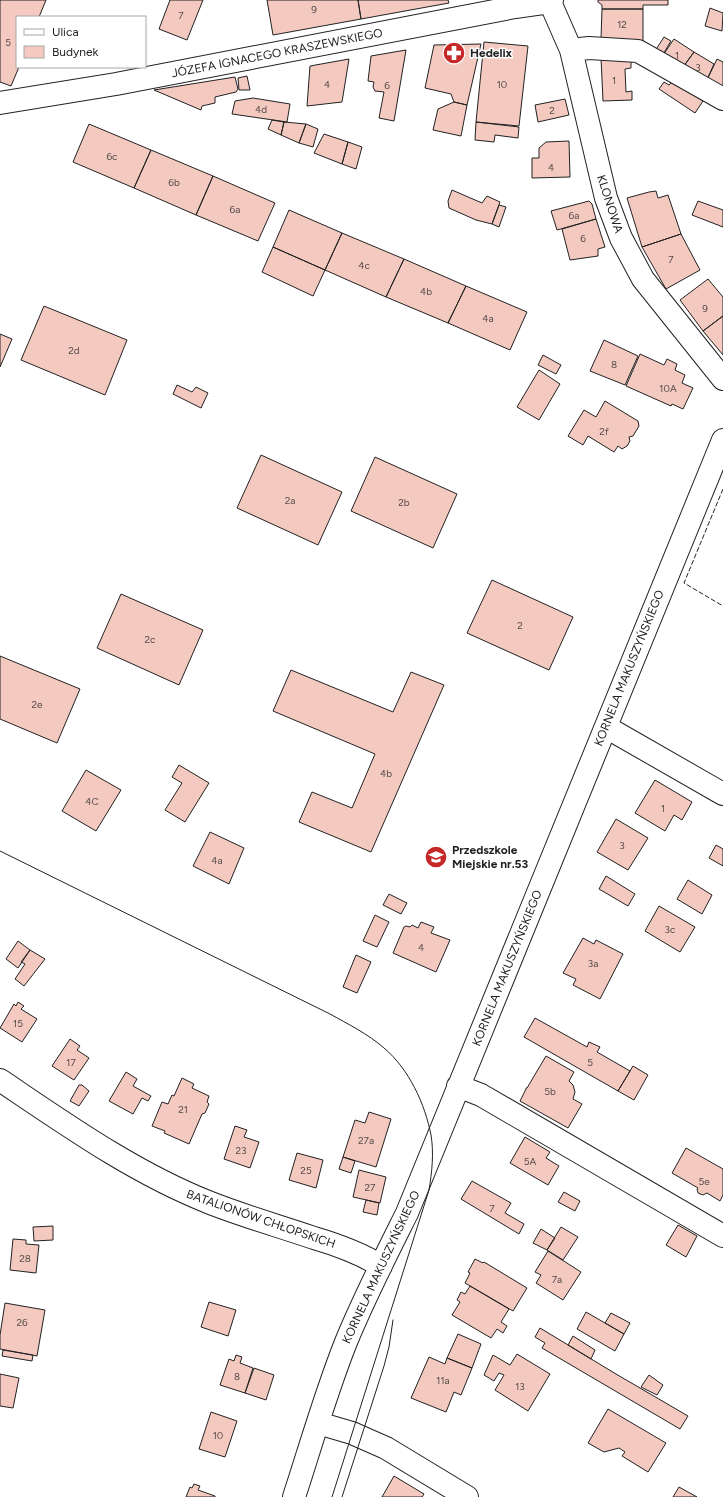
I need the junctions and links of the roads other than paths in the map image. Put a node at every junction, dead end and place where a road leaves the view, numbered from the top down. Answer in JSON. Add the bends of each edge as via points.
{"nodes":[{"id":1,"x":551,"y":1,"type":"edge"},
{"id":2,"x":571,"y":50,"type":"junction"},
{"id":3,"x":723,"y":99,"type":"edge"},
{"id":4,"x":0,"y":103,"type":"edge"},
{"id":5,"x":723,"y":379,"type":"edge"},
{"id":6,"x":723,"y":440,"type":"edge"},
{"id":7,"x":606,"y":727,"type":"junction"},
{"id":8,"x":723,"y":794,"type":"edge"},
{"id":9,"x":0,"y":1080,"type":"edge"},
{"id":10,"x":458,"y":1086,"type":"junction"},
{"id":11,"x":723,"y":1236,"type":"edge"},
{"id":12,"x":381,"y":1266,"type":"junction"},
{"id":13,"x":318,"y":1423,"type":"junction"},
{"id":14,"x":294,"y":1497,"type":"edge"},
{"id":15,"x":468,"y":1497,"type":"edge"}],
"edges":[{"from":1,"to":2,"type":"street","name":"KLONOWA"},
{"from":1,"to":4,"type":"street","name":"JÓZEFA IGNACEGO KRASZEWSKIEGO","via":[[116,84]]},
{"from":2,"to":3,"type":"street","via":[[589,48],[638,51]]},
{"from":2,"to":5,"type":"street","name":"KLONOWA","via":[[606,198],[621,238],[643,278]]},
{"from":6,"to":7,"type":"street","name":"KORNELA MAKUSZYŃSKIEGO"},
{"from":7,"to":8,"type":"street"},
{"from":7,"to":10,"type":"street","name":"KORNELA MAKUSZYŃSKIEGO"},
{"from":9,"to":12,"type":"street","name":"BATALIONÓW CHŁOPSKICH","via":[[102,1148],[191,1195],[338,1246]]},
{"from":10,"to":11,"type":"street","via":[[481,1095]]},
{"from":10,"to":12,"type":"street","name":"KORNELA MAKUSZYŃSKIEGO","via":[[407,1213]]},
{"from":12,"to":13,"type":"street","name":"KORNELA MAKUSZYŃSKIEGO","via":[[346,1343]]},
{"from":13,"to":14,"type":"street","name":"KORNELA MAKUSZYŃSKIEGO"},
{"from":13,"to":15,"type":"street","via":[[386,1448]]}]}
